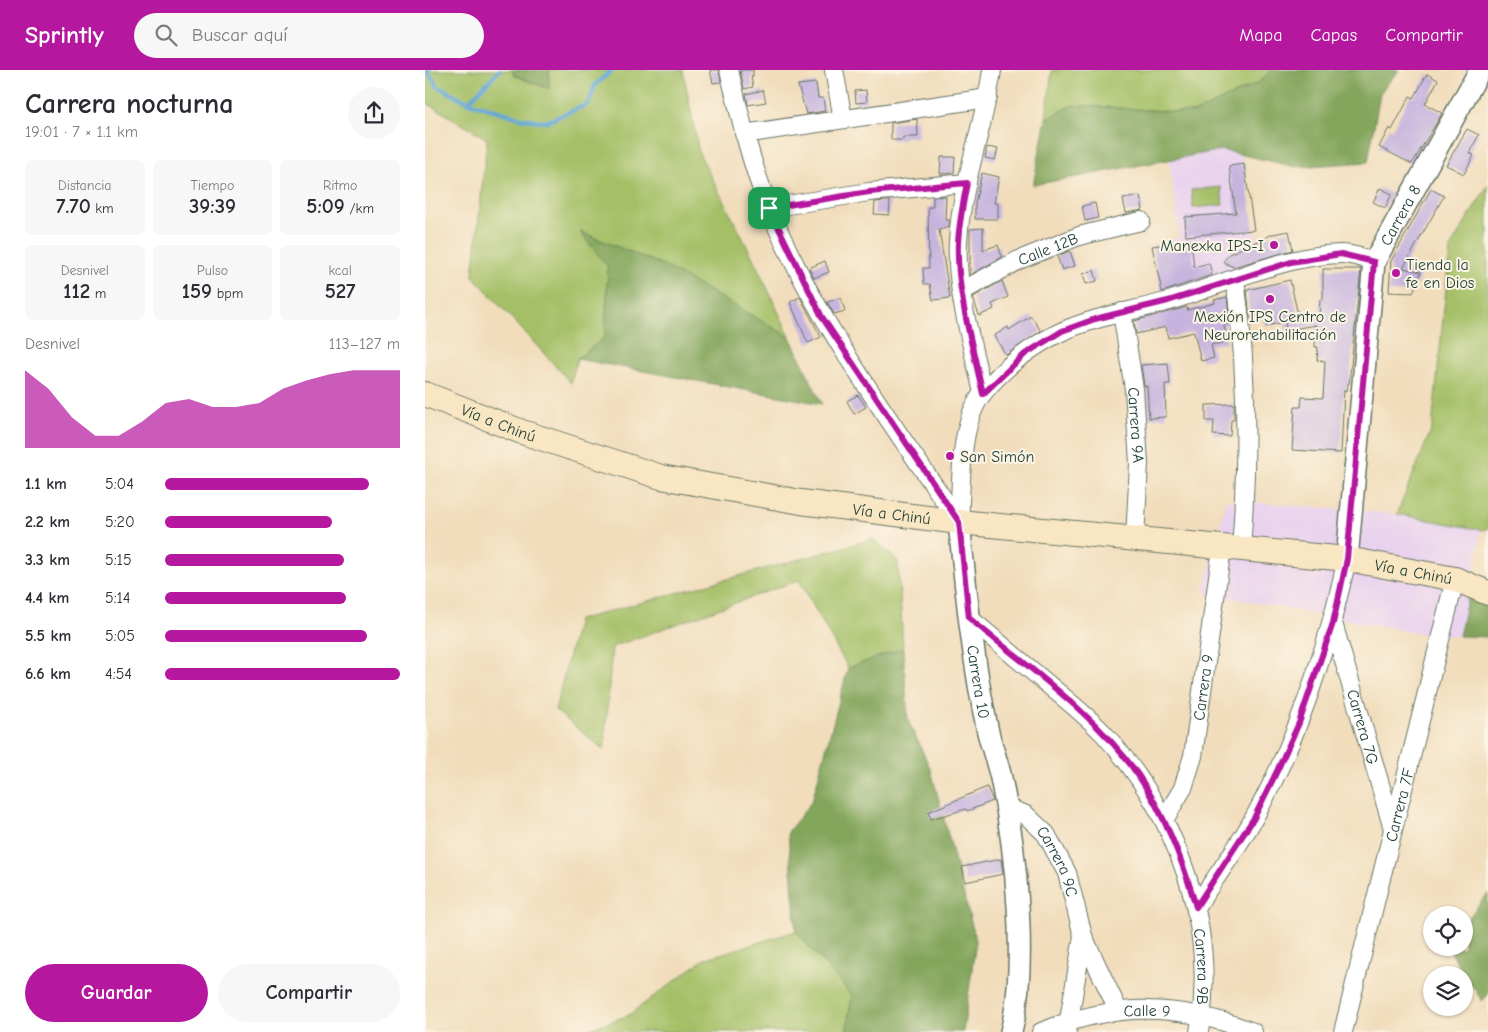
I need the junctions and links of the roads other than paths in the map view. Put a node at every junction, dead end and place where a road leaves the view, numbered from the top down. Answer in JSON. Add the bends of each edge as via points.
{"nodes":[{"id":1,"x":729,"y":70,"type":"edge"},
{"id":2,"x":834,"y":70,"type":"edge"},
{"id":3,"x":992,"y":70,"type":"edge"},
{"id":4,"x":1479,"y":70,"type":"edge"},
{"id":5,"x":988,"y":98,"type":"junction"},
{"id":6,"x":843,"y":119,"type":"junction"},
{"id":7,"x":744,"y":134,"type":"junction"},
{"id":8,"x":967,"y":183,"type":"junction"},
{"id":9,"x":769,"y":208,"type":"junction"},
{"id":10,"x":1141,"y":221,"type":"dead end"},
{"id":11,"x":1374,"y":262,"type":"junction"},
{"id":12,"x":1235,"y":280,"type":"junction"},
{"id":13,"x":962,"y":291,"type":"junction"},
{"id":14,"x":1122,"y":312,"type":"junction"},
{"id":15,"x":425,"y":394,"type":"edge"},
{"id":16,"x":983,"y":394,"type":"junction"},
{"id":17,"x":959,"y":522,"type":"junction"},
{"id":18,"x":1135,"y":539,"type":"junction"},
{"id":19,"x":1231,"y":548,"type":"junction"},
{"id":20,"x":1347,"y":559,"type":"junction"},
{"id":21,"x":1455,"y":579,"type":"junction"},
{"id":22,"x":1488,"y":593,"type":"edge"},
{"id":23,"x":969,"y":618,"type":"junction"},
{"id":24,"x":1333,"y":623,"type":"junction"},
{"id":25,"x":1006,"y":807,"type":"junction"},
{"id":26,"x":1164,"y":820,"type":"junction"},
{"id":27,"x":1393,"y":829,"type":"junction"},
{"id":28,"x":1196,"y":907,"type":"junction"},
{"id":29,"x":1083,"y":936,"type":"junction"},
{"id":30,"x":1118,"y":1010,"type":"junction"},
{"id":31,"x":1201,"y":1023,"type":"edge"},
{"id":32,"x":1067,"y":1027,"type":"edge"},
{"id":33,"x":1011,"y":1032,"type":"edge"},
{"id":34,"x":1041,"y":1032,"type":"edge"},
{"id":35,"x":1253,"y":1032,"type":"edge"},
{"id":36,"x":1343,"y":1032,"type":"edge"}],
"edges":[{"from":1,"to":7,"type":"street"},
{"from":2,"to":6,"type":"street"},
{"from":3,"to":5,"type":"street"},
{"from":4,"to":11,"type":"street","name":"Carrera 8"},
{"from":5,"to":6,"type":"street"},
{"from":5,"to":8,"type":"street"},
{"from":6,"to":7,"type":"street"},
{"from":7,"to":9,"type":"street"},
{"from":8,"to":9,"type":"street","via":[[869,192]]},
{"from":8,"to":13,"type":"street","via":[[957,244]]},
{"from":9,"to":17,"type":"street","via":[[822,317]]},
{"from":10,"to":13,"type":"street","name":"Calle 12B","via":[[1079,236],[1019,260]]},
{"from":11,"to":12,"type":"street","name":"Carrera 10","via":[[1357,256],[1332,255],[1291,262]]},
{"from":11,"to":20,"type":"street","name":"Carrera 8"},
{"from":12,"to":14,"type":"street","name":"Carrera 10"},
{"from":12,"to":19,"type":"street","name":"Carrera 9","via":[[1247,438]]},
{"from":13,"to":16,"type":"street"},
{"from":14,"to":16,"type":"street","name":"Carrera 10","via":[[1050,338],[1025,354]]},
{"from":14,"to":18,"type":"street","name":"Carrera 9A","via":[[1139,463]]},
{"from":15,"to":17,"type":"main road","name":"Vía a Chinú","via":[[522,432],[661,477],[801,502]]},
{"from":16,"to":17,"type":"street","name":"Carrera 10","via":[[972,411],[968,427]]},
{"from":17,"to":18,"type":"main road","name":"Vía a Chinú"},
{"from":17,"to":23,"type":"street","name":"Carrera 10"},
{"from":18,"to":19,"type":"main road","name":"Vía a Chinú"},
{"from":19,"to":20,"type":"main road","name":"Vía a Chinú"},
{"from":19,"to":26,"type":"street","name":"Carrera 9","via":[[1213,628],[1193,756],[1183,788]]},
{"from":20,"to":21,"type":"main road","name":"Vía a Chinú"},
{"from":20,"to":24,"type":"street","name":"Carrera 8"},
{"from":21,"to":22,"type":"main road","name":"Vía a Chinú"},
{"from":21,"to":27,"type":"street","name":"Carrera 7F"},
{"from":23,"to":25,"type":"street","name":"Carrera 10","via":[[988,732]]},
{"from":23,"to":26,"type":"street","name":"Carrera 9B","via":[[1104,733],[1138,775]]},
{"from":24,"to":27,"type":"street","name":"Carrera 7G"},
{"from":24,"to":28,"type":"street","name":"Carrera 8","via":[[1299,723],[1258,810]]},
{"from":25,"to":29,"type":"street","name":"Carrera 9C","via":[[1026,814],[1047,834],[1067,873]]},
{"from":25,"to":33,"type":"street","name":"Carrera 10","via":[[1015,873],[1018,940]]},
{"from":26,"to":28,"type":"street","name":"Carrera 9B","via":[[1184,863]]},
{"from":27,"to":36,"type":"street","name":"Carrera 7F"},
{"from":28,"to":31,"type":"street","name":"Carrera 9B","via":[[1203,960]]},
{"from":29,"to":30,"type":"street","name":"Carrera 9C"},
{"from":29,"to":32,"type":"street","name":"Carrera 9C"},
{"from":30,"to":31,"type":"street","name":"Calle 9","via":[[1160,1009]]},
{"from":30,"to":32,"type":"street","name":"Calle 9"},
{"from":31,"to":35,"type":"street","name":"Calle 9"},
{"from":32,"to":34,"type":"street","name":"Calle 9"}]}
